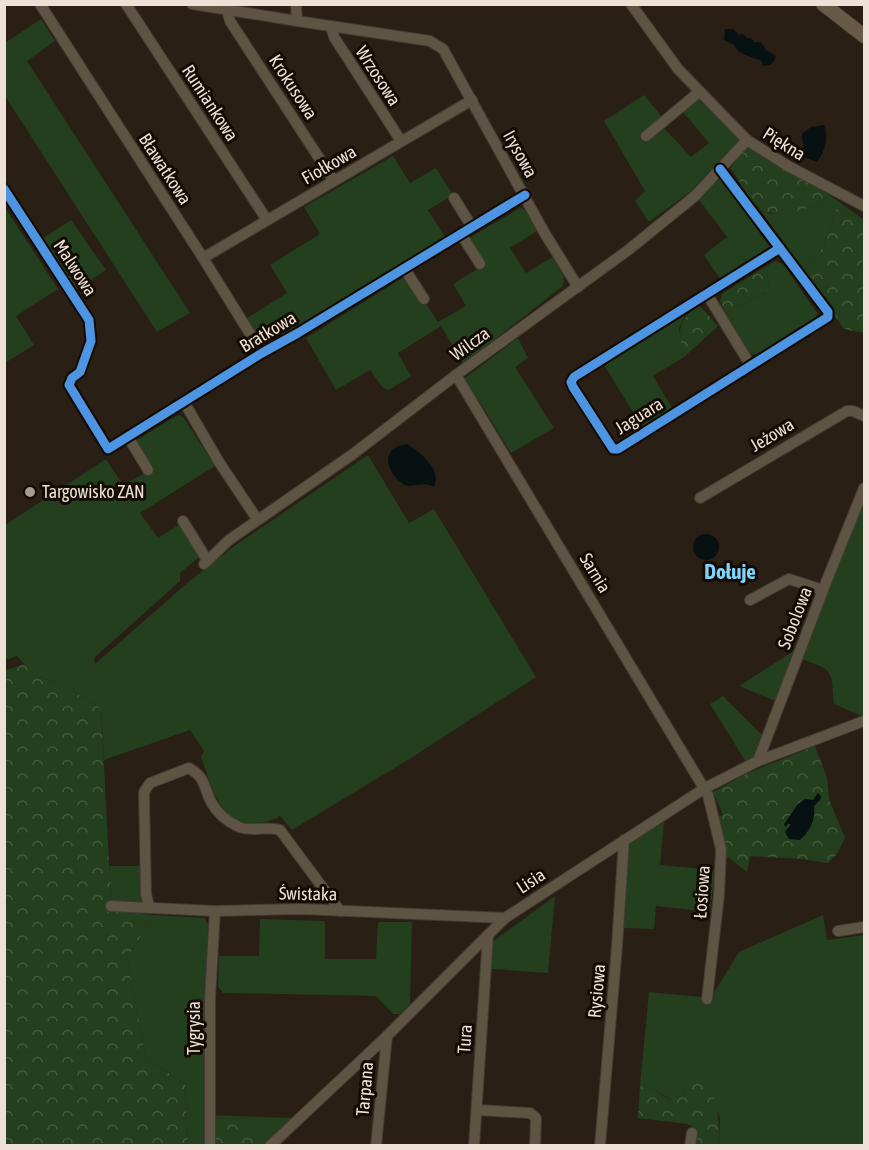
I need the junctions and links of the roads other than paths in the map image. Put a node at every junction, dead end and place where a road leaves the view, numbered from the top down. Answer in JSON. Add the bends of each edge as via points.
{"nodes":[{"id":1,"x":40,"y":4,"type":"edge"},
{"id":2,"x":126,"y":4,"type":"edge"},
{"id":3,"x":192,"y":4,"type":"edge"},
{"id":4,"x":296,"y":4,"type":"edge"},
{"id":5,"x":631,"y":4,"type":"edge"},
{"id":6,"x":823,"y":4,"type":"edge"},
{"id":7,"x":227,"y":10,"type":"junction"},
{"id":8,"x":297,"y":21,"type":"junction"},
{"id":9,"x":331,"y":26,"type":"junction"},
{"id":10,"x":864,"y":36,"type":"edge"},
{"id":11,"x":699,"y":92,"type":"junction"},
{"id":12,"x":472,"y":100,"type":"junction"},
{"id":13,"x":646,"y":136,"type":"dead end"},
{"id":14,"x":747,"y":140,"type":"junction"},
{"id":15,"x":401,"y":141,"type":"junction"},
{"id":16,"x":720,"y":169,"type":"junction"},
{"id":17,"x":334,"y":181,"type":"junction"},
{"id":18,"x":4,"y":189,"type":"edge"},
{"id":19,"x":525,"y":195,"type":"junction"},
{"id":20,"x":454,"y":198,"type":"dead end"},
{"id":21,"x":864,"y":206,"type":"edge"},
{"id":22,"x":267,"y":220,"type":"junction"},
{"id":23,"x":472,"y":226,"type":"junction"},
{"id":24,"x":461,"y":234,"type":"junction"},
{"id":25,"x":780,"y":248,"type":"junction"},
{"id":26,"x":203,"y":258,"type":"junction"},
{"id":27,"x":480,"y":264,"type":"dead end"},
{"id":28,"x":404,"y":268,"type":"junction"},
{"id":29,"x":578,"y":287,"type":"junction"},
{"id":30,"x":707,"y":294,"type":"junction"},
{"id":31,"x":424,"y":299,"type":"dead end"},
{"id":32,"x":262,"y":353,"type":"junction"},
{"id":33,"x":751,"y":366,"type":"junction"},
{"id":34,"x":80,"y":372,"type":"joint"},
{"id":35,"x":456,"y":375,"type":"junction"},
{"id":36,"x":184,"y":402,"type":"junction"},
{"id":37,"x":864,"y":416,"type":"edge"},
{"id":38,"x":128,"y":437,"type":"junction"},
{"id":39,"x":148,"y":470,"type":"dead end"},
{"id":40,"x":864,"y":488,"type":"edge"},
{"id":41,"x":700,"y":498,"type":"dead end"},
{"id":42,"x":257,"y":519,"type":"junction"},
{"id":43,"x":183,"y":521,"type":"dead end"},
{"id":44,"x":823,"y":590,"type":"junction"},
{"id":45,"x":750,"y":600,"type":"dead end"},
{"id":46,"x":864,"y":721,"type":"edge"},
{"id":47,"x":758,"y":761,"type":"junction"},
{"id":48,"x":705,"y":788,"type":"junction"},
{"id":49,"x":624,"y":840,"type":"junction"},
{"id":50,"x":111,"y":906,"type":"dead end"},
{"id":51,"x":149,"y":906,"type":"junction"},
{"id":52,"x":215,"y":911,"type":"junction"},
{"id":53,"x":340,"y":911,"type":"junction"},
{"id":54,"x":505,"y":918,"type":"junction"},
{"id":55,"x":864,"y":927,"type":"edge"},
{"id":56,"x":838,"y":931,"type":"dead end"},
{"id":57,"x":488,"y":935,"type":"junction"},
{"id":58,"x":707,"y":999,"type":"dead end"},
{"id":59,"x":387,"y":1036,"type":"junction"},
{"id":60,"x":477,"y":1110,"type":"junction"},
{"id":61,"x":692,"y":1133,"type":"dead end"},
{"id":62,"x":210,"y":1146,"type":"edge"},
{"id":63,"x":270,"y":1146,"type":"edge"},
{"id":64,"x":376,"y":1146,"type":"edge"},
{"id":65,"x":474,"y":1146,"type":"edge"},
{"id":66,"x":535,"y":1146,"type":"edge"},
{"id":67,"x":600,"y":1146,"type":"edge"},
{"id":68,"x":690,"y":1146,"type":"edge"}],
"edges":[{"from":1,"to":26,"type":"street","name":"Bławatkowa"},
{"from":2,"to":22,"type":"street","name":"Rumiankowa"},
{"from":3,"to":7,"type":"street"},
{"from":4,"to":8,"type":"street"},
{"from":5,"to":11,"type":"street","name":"Piękna","via":[[661,48]]},
{"from":6,"to":10,"type":"main road"},
{"from":7,"to":8,"type":"street"},
{"from":7,"to":17,"type":"street","name":"Krokusowa","via":[[230,21]]},
{"from":8,"to":9,"type":"street"},
{"from":9,"to":12,"type":"street","name":"Irysowa","via":[[430,40],[443,49]]},
{"from":9,"to":15,"type":"street","name":"Wrzosowa","via":[[334,37]]},
{"from":11,"to":13,"type":"street"},
{"from":11,"to":14,"type":"street","name":"Piękna"},
{"from":12,"to":15,"type":"street","name":"Fiołkowa"},
{"from":12,"to":19,"type":"street","name":"Irysowa"},
{"from":14,"to":16,"type":"street","name":"Wilcza"},
{"from":14,"to":21,"type":"street","name":"Piękna"},
{"from":15,"to":17,"type":"street","name":"Fiołkowa"},
{"from":16,"to":25,"type":"street","name":"Jaguara"},
{"from":16,"to":29,"type":"street","name":"Wilcza","via":[[695,196]]},
{"from":17,"to":22,"type":"street","name":"Fiołkowa"},
{"from":18,"to":34,"type":"street","name":"Malwowa","via":[[89,320],[91,342]]},
{"from":19,"to":23,"type":"street","name":"Bratkowa"},
{"from":19,"to":29,"type":"street","name":"Irysowa"},
{"from":20,"to":23,"type":"street"},
{"from":22,"to":26,"type":"street","name":"Fiołkowa"},
{"from":23,"to":24,"type":"street","name":"Bratkowa"},
{"from":24,"to":27,"type":"street"},
{"from":24,"to":28,"type":"street","name":"Bratkowa"},
{"from":25,"to":30,"type":"street","name":"Jaguara"},
{"from":25,"to":33,"type":"street","name":"Jaguara","via":[[828,317]]},
{"from":26,"to":32,"type":"street","name":"Bławatkowa"},
{"from":28,"to":31,"type":"street"},
{"from":28,"to":32,"type":"street","name":"Bratkowa"},
{"from":29,"to":35,"type":"street","name":"Wilcza"},
{"from":30,"to":33,"type":"street"},
{"from":30,"to":33,"type":"street","name":"Jaguara","via":[[574,377],[573,387],[610,445],[618,449]]},
{"from":32,"to":36,"type":"street","name":"Bratkowa"},
{"from":34,"to":38,"type":"street","name":"Bratkowa","via":[[69,385],[108,449]]},
{"from":35,"to":42,"type":"street","name":"Wilcza","via":[[353,454]]},
{"from":35,"to":48,"type":"street","name":"Sarnia"},
{"from":36,"to":38,"type":"street","name":"Bratkowa"},
{"from":36,"to":42,"type":"street"},
{"from":37,"to":41,"type":"street","name":"Jeżowa","via":[[848,411]]},
{"from":38,"to":39,"type":"street"},
{"from":40,"to":44,"type":"street","name":"Sobolowa"},
{"from":42,"to":43,"type":"street","name":"Wilcza","via":[[205,562]]},
{"from":44,"to":45,"type":"street","via":[[789,579]]},
{"from":44,"to":47,"type":"street","name":"Sobolowa"},
{"from":46,"to":47,"type":"street","name":"Lisia"},
{"from":47,"to":48,"type":"street","name":"Lisia"},
{"from":48,"to":49,"type":"street","name":"Lisia"},
{"from":48,"to":58,"type":"street","name":"Łosiowa","via":[[721,849]]},
{"from":49,"to":54,"type":"street","name":"Lisia"},
{"from":49,"to":67,"type":"street","name":"Rysiowa"},
{"from":50,"to":51,"type":"street","name":"Świstaka"},
{"from":51,"to":52,"type":"street","name":"Świstaka"},
{"from":51,"to":53,"type":"street","via":[[144,792],[150,783],[189,768],[200,775],[212,804],[223,817],[241,828],[280,830]]},
{"from":52,"to":53,"type":"street","name":"Świstaka"},
{"from":52,"to":62,"type":"street","name":"Tygrysia","via":[[210,998]]},
{"from":53,"to":54,"type":"street","name":"Świstaka"},
{"from":54,"to":57,"type":"street","name":"Lisia"},
{"from":55,"to":56,"type":"street"},
{"from":57,"to":59,"type":"street","name":"Lisia"},
{"from":57,"to":60,"type":"street","name":"Tura"},
{"from":59,"to":63,"type":"street","name":"Lisia"},
{"from":59,"to":64,"type":"street","name":"Tarpana"},
{"from":60,"to":65,"type":"street","name":"Tura"},
{"from":60,"to":66,"type":"street","via":[[530,1113],[536,1118]]},
{"from":61,"to":68,"type":"street"}]}
